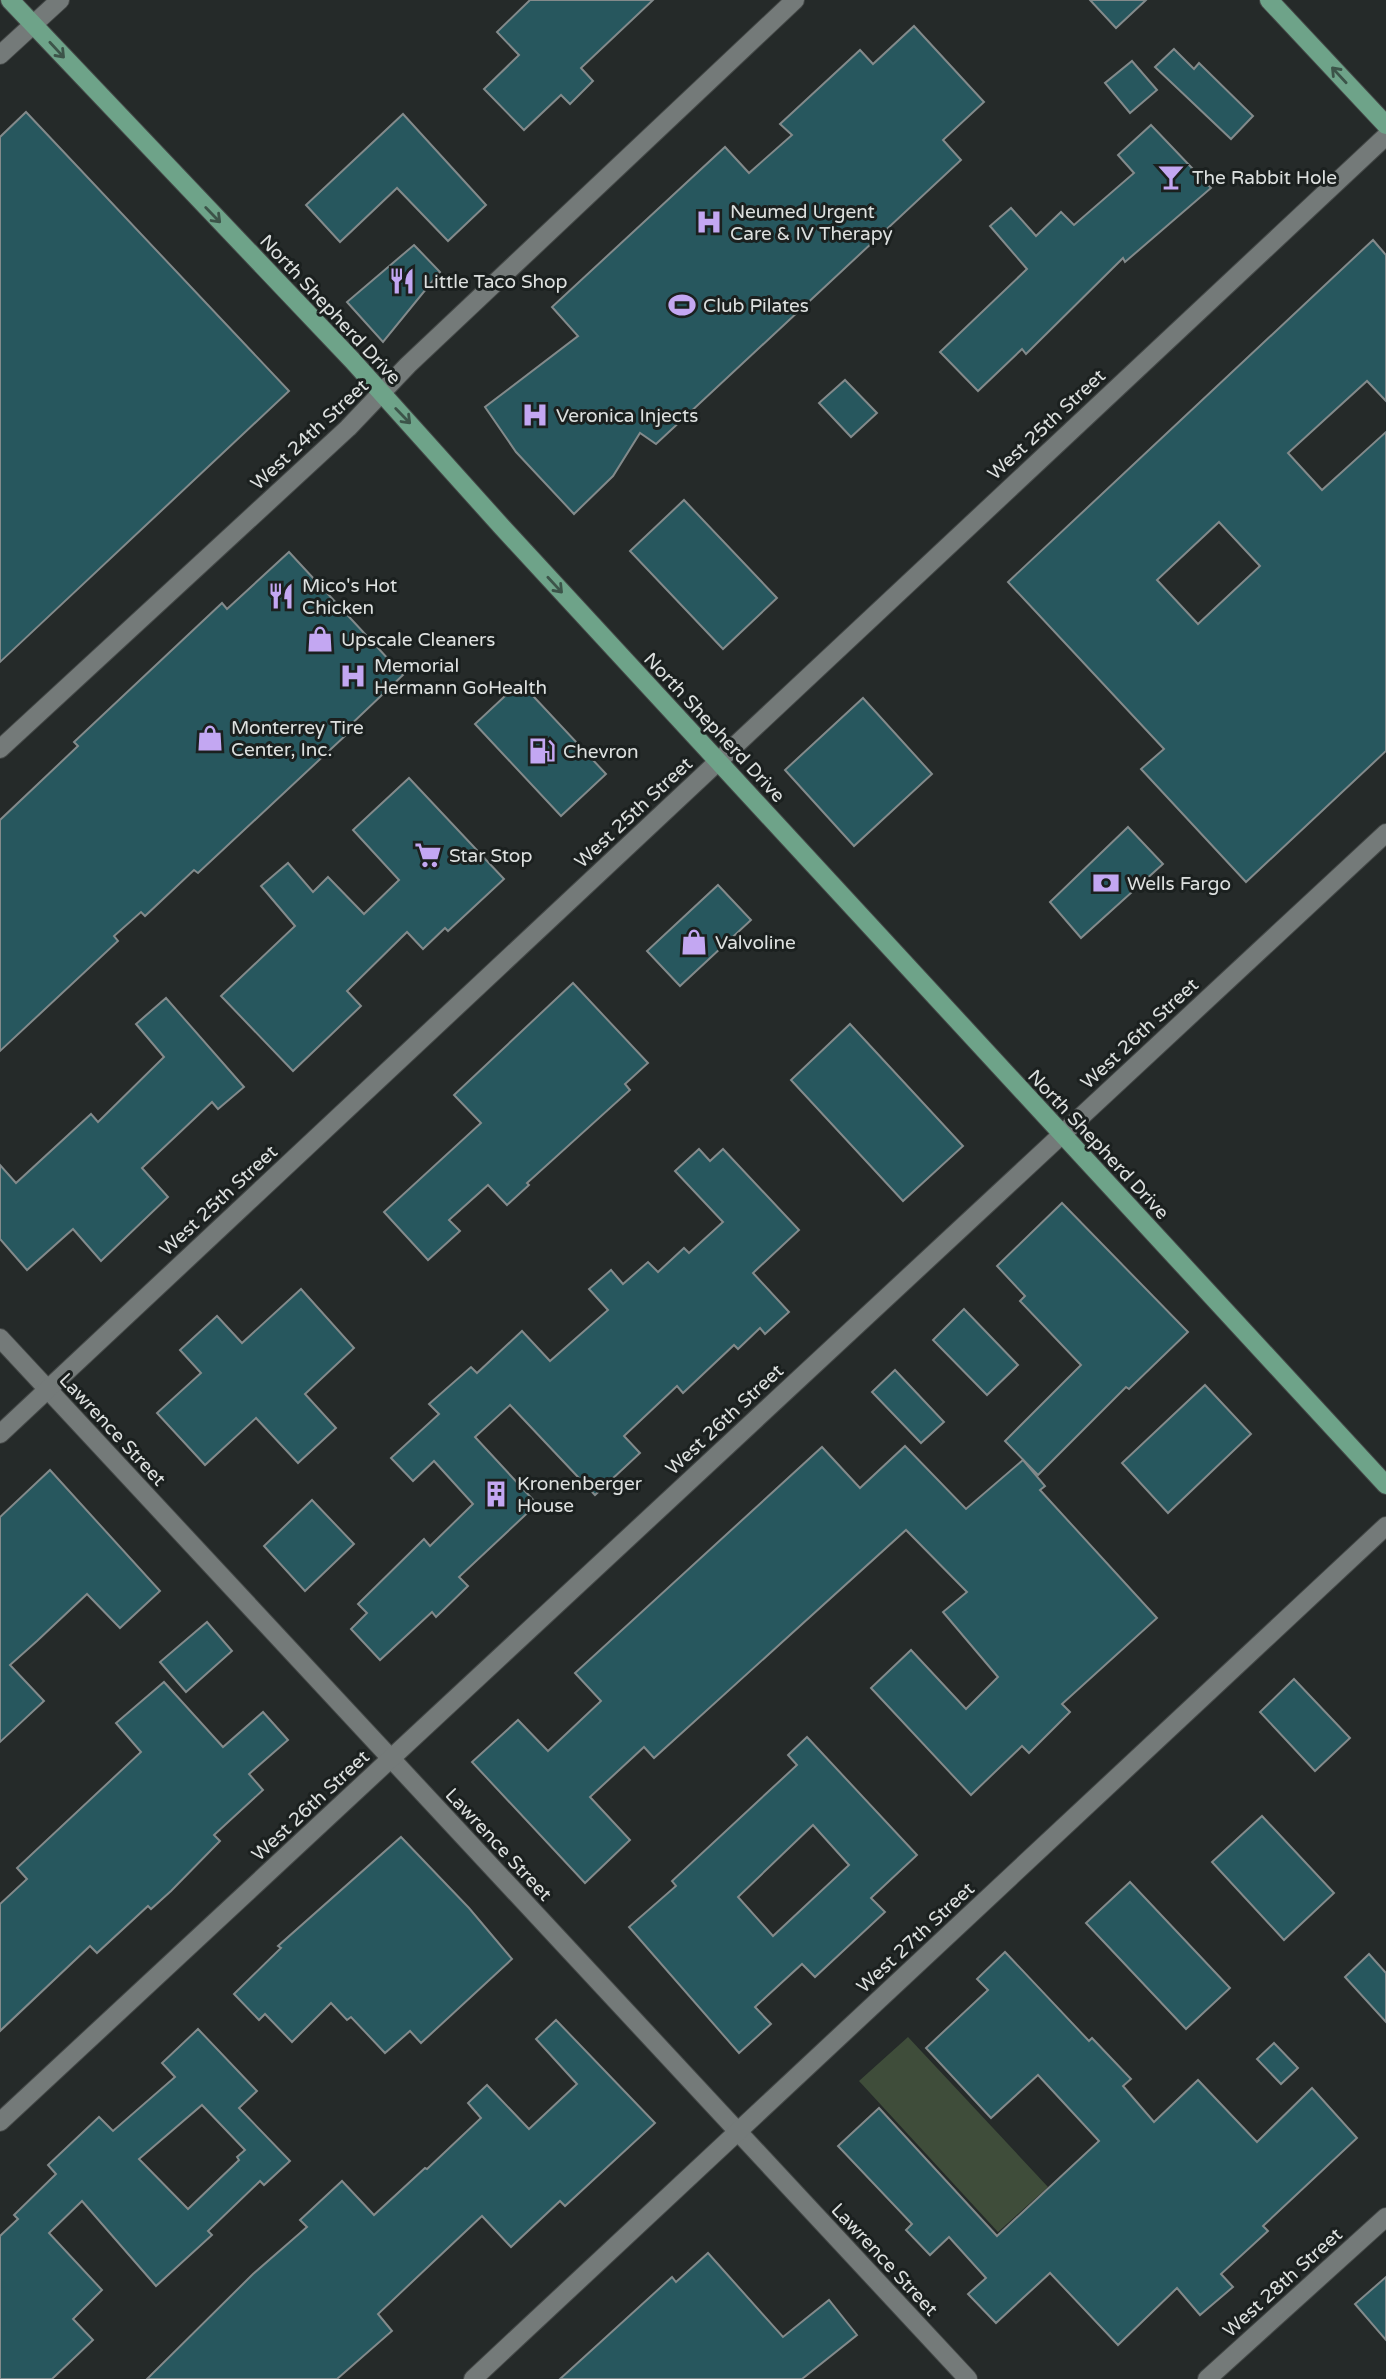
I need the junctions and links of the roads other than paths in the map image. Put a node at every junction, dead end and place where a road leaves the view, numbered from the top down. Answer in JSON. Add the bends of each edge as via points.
{"nodes":[{"id":1,"x":10,"y":0,"type":"edge"},
{"id":2,"x":60,"y":0,"type":"edge"},
{"id":3,"x":795,"y":0,"type":"edge"},
{"id":4,"x":1269,"y":0,"type":"edge"},
{"id":5,"x":33,"y":25,"type":"junction"},
{"id":6,"x":0,"y":55,"type":"edge"},
{"id":7,"x":1386,"y":125,"type":"edge"},
{"id":8,"x":1386,"y":136,"type":"edge"},
{"id":9,"x":382,"y":395,"type":"junction"},
{"id":10,"x":0,"y":749,"type":"edge"},
{"id":11,"x":719,"y":761,"type":"junction"},
{"id":12,"x":1386,"y":833,"type":"edge"},
{"id":13,"x":1060,"y":1134,"type":"junction"},
{"id":14,"x":0,"y":1338,"type":"edge"},
{"id":15,"x":48,"y":1389,"type":"junction"},
{"id":16,"x":0,"y":1433,"type":"edge"},
{"id":17,"x":1386,"y":1485,"type":"edge"},
{"id":18,"x":1386,"y":1526,"type":"edge"},
{"id":19,"x":391,"y":1758,"type":"junction"},
{"id":20,"x":0,"y":2122,"type":"edge"},
{"id":21,"x":738,"y":2132,"type":"junction"},
{"id":22,"x":1386,"y":2217,"type":"edge"},
{"id":23,"x":473,"y":2379,"type":"edge"},
{"id":24,"x":968,"y":2379,"type":"edge"},
{"id":25,"x":1207,"y":2379,"type":"edge"}],
"edges":[{"from":1,"to":5,"type":"main road","name":"North Shepherd Drive"},
{"from":2,"to":5,"type":"street"},
{"from":3,"to":9,"type":"street","name":"West 24th Street","via":[[408,365]]},
{"from":7,"to":4,"type":"main road","one_way":true},
{"from":5,"to":6,"type":"street"},
{"from":5,"to":9,"type":"main road","name":"North Shepherd Drive","one_way":true},
{"from":8,"to":11,"type":"street","name":"West 25th Street"},
{"from":9,"to":10,"type":"street","name":"West 24th Street"},
{"from":9,"to":11,"type":"main road","name":"North Shepherd Drive","one_way":true},
{"from":11,"to":13,"type":"main road","name":"North Shepherd Drive"},
{"from":11,"to":15,"type":"street","name":"West 25th Street"},
{"from":12,"to":13,"type":"street","name":"West 26th Street"},
{"from":13,"to":17,"type":"main road","name":"North Shepherd Drive"},
{"from":13,"to":19,"type":"street","name":"West 26th Street"},
{"from":14,"to":15,"type":"street","name":"Lawrence Street"},
{"from":15,"to":16,"type":"street","name":"West 25th Street"},
{"from":15,"to":19,"type":"street","name":"Lawrence Street"},
{"from":18,"to":21,"type":"street","name":"West 27th Street"},
{"from":19,"to":20,"type":"street","name":"West 26th Street"},
{"from":19,"to":21,"type":"street","name":"Lawrence Street"},
{"from":21,"to":23,"type":"street","name":"West 27th Street"},
{"from":21,"to":24,"type":"street","name":"Lawrence Street"},
{"from":22,"to":25,"type":"street","name":"West 28th Street"}]}
